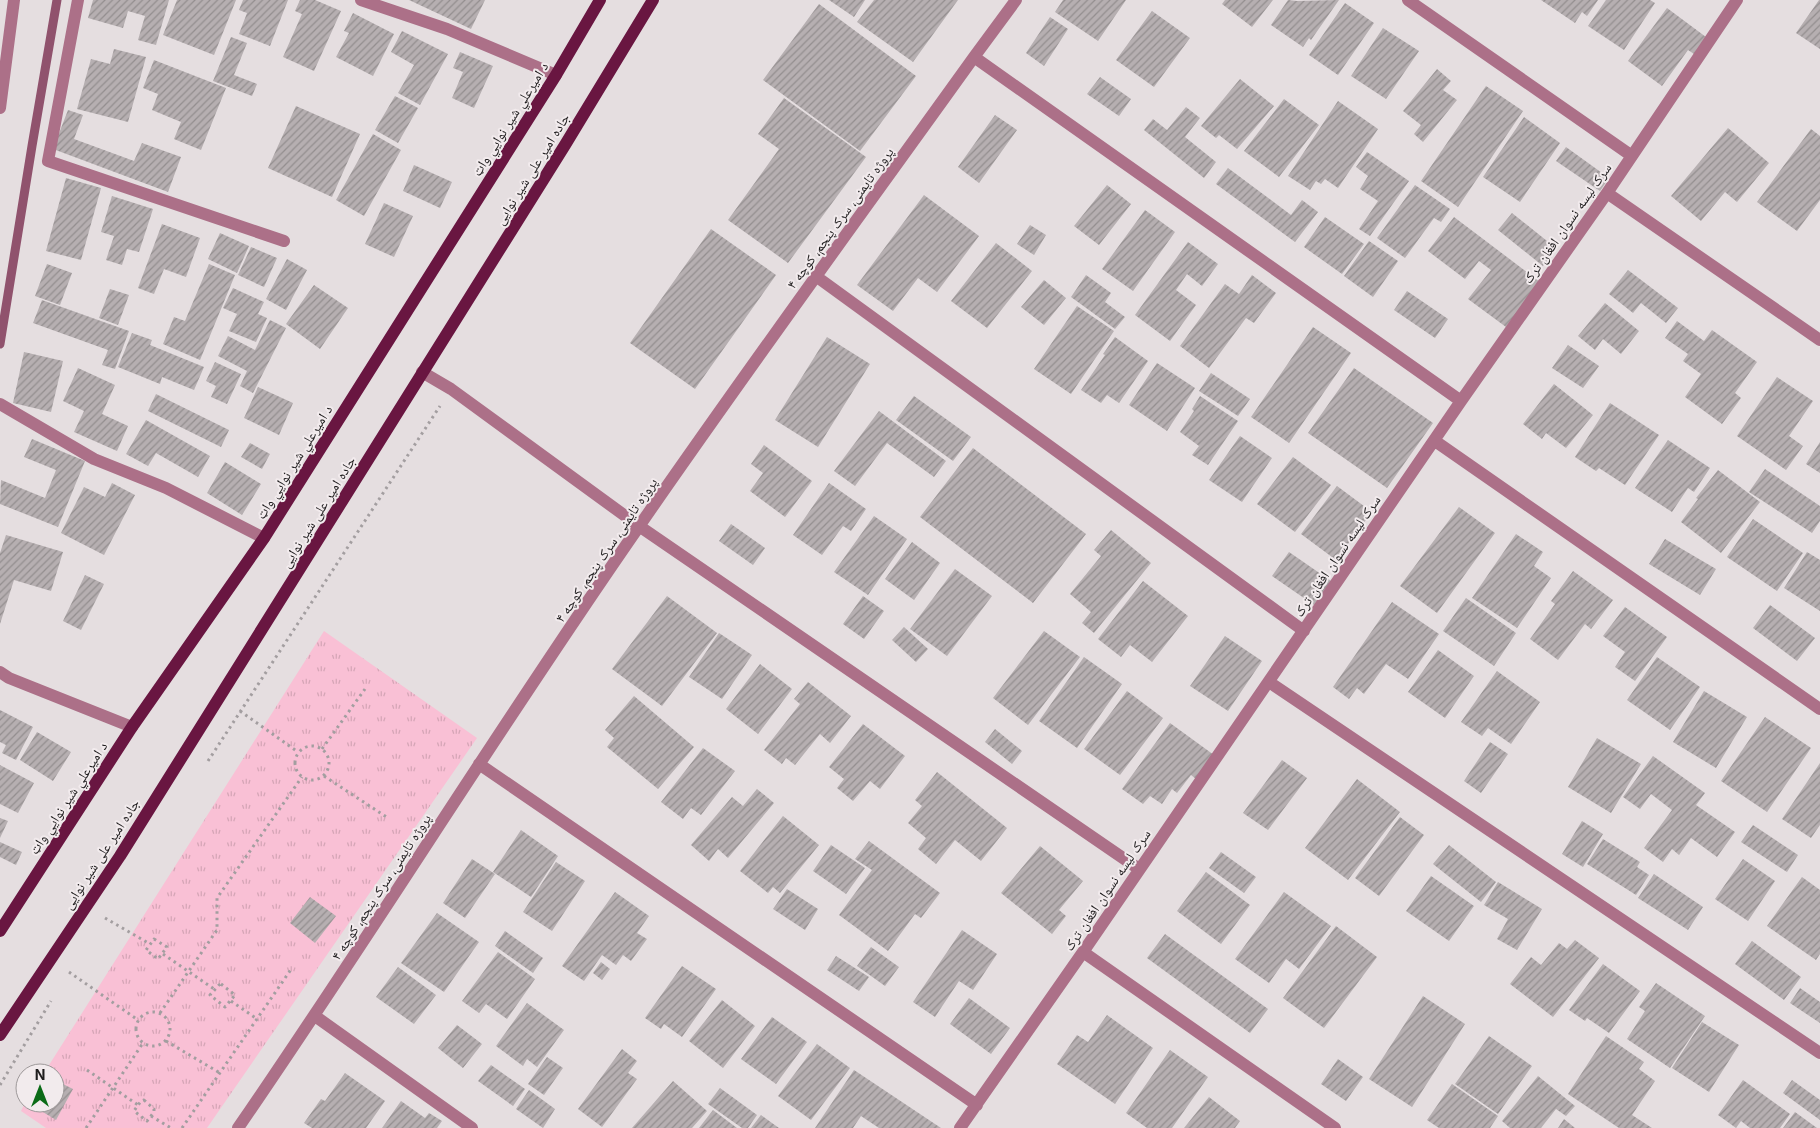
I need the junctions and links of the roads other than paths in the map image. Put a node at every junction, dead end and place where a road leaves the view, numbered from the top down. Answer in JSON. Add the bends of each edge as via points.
{"nodes":[{"id":1,"x":14,"y":0,"type":"edge"},
{"id":2,"x":78,"y":0,"type":"edge"},
{"id":3,"x":361,"y":0,"type":"edge"},
{"id":4,"x":600,"y":0,"type":"edge"},
{"id":5,"x":653,"y":0,"type":"edge"},
{"id":6,"x":1016,"y":0,"type":"edge"},
{"id":7,"x":1408,"y":0,"type":"edge"},
{"id":8,"x":1737,"y":0,"type":"edge"},
{"id":9,"x":974,"y":57,"type":"junction"},
{"id":10,"x":556,"y":75,"type":"junction"},
{"id":11,"x":0,"y":108,"type":"edge"},
{"id":12,"x":1632,"y":156,"type":"junction"},
{"id":13,"x":1607,"y":193,"type":"junction"},
{"id":14,"x":284,"y":241,"type":"dead end"},
{"id":15,"x":817,"y":277,"type":"junction"},
{"id":16,"x":1820,"y":340,"type":"edge"},
{"id":17,"x":422,"y":372,"type":"junction"},
{"id":18,"x":1461,"y":401,"type":"junction"},
{"id":19,"x":0,"y":404,"type":"edge"},
{"id":20,"x":1434,"y":441,"type":"junction"},
{"id":21,"x":639,"y":526,"type":"junction"},
{"id":22,"x":264,"y":538,"type":"junction"},
{"id":23,"x":1304,"y":631,"type":"junction"},
{"id":24,"x":0,"y":672,"type":"edge"},
{"id":25,"x":1269,"y":682,"type":"junction"},
{"id":26,"x":1820,"y":710,"type":"edge"},
{"id":27,"x":132,"y":727,"type":"junction"},
{"id":28,"x":479,"y":764,"type":"junction"},
{"id":29,"x":1139,"y":869,"type":"junction"},
{"id":30,"x":0,"y":931,"type":"edge"},
{"id":31,"x":1083,"y":952,"type":"junction"},
{"id":32,"x":315,"y":1016,"type":"junction"},
{"id":33,"x":0,"y":1035,"type":"edge"},
{"id":34,"x":1820,"y":1053,"type":"edge"},
{"id":35,"x":977,"y":1105,"type":"junction"},
{"id":36,"x":238,"y":1128,"type":"edge"},
{"id":37,"x":472,"y":1128,"type":"edge"},
{"id":38,"x":960,"y":1128,"type":"edge"},
{"id":39,"x":1335,"y":1128,"type":"edge"}],
"edges":[{"from":1,"to":11,"type":"street"},
{"from":2,"to":14,"type":"street","via":[[48,160]]},
{"from":3,"to":10,"type":"street","via":[[447,29]]},
{"from":4,"to":10,"type":"main road","name":"د امیرعلي شیر نوايي واټ"},
{"from":5,"to":17,"type":"main road","name":"جاده امیر علی شیر نوایی"},
{"from":6,"to":9,"type":"street","name":"پروژه تایمنی، سرک پنجم، کوچه ۴"},
{"from":7,"to":12,"type":"street"},
{"from":8,"to":12,"type":"street","name":"سرک لیسه نسوان افغان‌ ترک"},
{"from":9,"to":15,"type":"street","name":"پروژه تایمنی، سرک پنجم، کوچه ۴"},
{"from":9,"to":18,"type":"street"},
{"from":10,"to":22,"type":"main road","name":"د امیرعلي شیر نوايي واټ"},
{"from":12,"to":13,"type":"street","name":"سرک لیسه نسوان افغان‌ ترک"},
{"from":13,"to":16,"type":"street"},
{"from":13,"to":18,"type":"street","name":"سرک لیسه نسوان افغان‌ ترک"},
{"from":15,"to":21,"type":"street","name":"پروژه تایمنی، سرک پنجم، کوچه ۴"},
{"from":15,"to":23,"type":"street"},
{"from":17,"to":21,"type":"street","via":[[451,389]]},
{"from":17,"to":33,"type":"main road","name":"جاده امیر علی شیر نوایی","via":[[120,856]]},
{"from":18,"to":20,"type":"street","name":"سرک لیسه نسوان افغان‌ ترک"},
{"from":19,"to":22,"type":"street","via":[[94,459],[166,488]]},
{"from":20,"to":23,"type":"street","name":"سرک لیسه نسوان افغان‌ ترک"},
{"from":20,"to":26,"type":"street"},
{"from":21,"to":28,"type":"street","name":"پروژه تایمنی، سرک پنجم، کوچه ۴"},
{"from":21,"to":29,"type":"street"},
{"from":22,"to":27,"type":"main road","name":"د امیرعلي شیر نوايي واټ"},
{"from":23,"to":25,"type":"street","name":"سرک لیسه نسوان افغان‌ ترک"},
{"from":24,"to":27,"type":"street"},
{"from":25,"to":29,"type":"street","name":"سرک لیسه نسوان افغان‌ ترک"},
{"from":25,"to":34,"type":"street"},
{"from":27,"to":30,"type":"main road","name":"د امیرعلي شیر نوايي واټ"},
{"from":28,"to":32,"type":"street","name":"پروژه تایمنی، سرک پنجم، کوچه ۴"},
{"from":28,"to":35,"type":"street"},
{"from":29,"to":31,"type":"street","name":"سرک لیسه نسوان افغان‌ ترک"},
{"from":31,"to":35,"type":"street","name":"سرک لیسه نسوان افغان‌ ترک"},
{"from":31,"to":39,"type":"street"},
{"from":32,"to":36,"type":"street","name":"پروژه تایمنی، سرک پنجم، کوچه ۴"},
{"from":32,"to":37,"type":"street"},
{"from":35,"to":38,"type":"street","name":"سرک لیسه نسوان افغان‌ ترک"}]}
